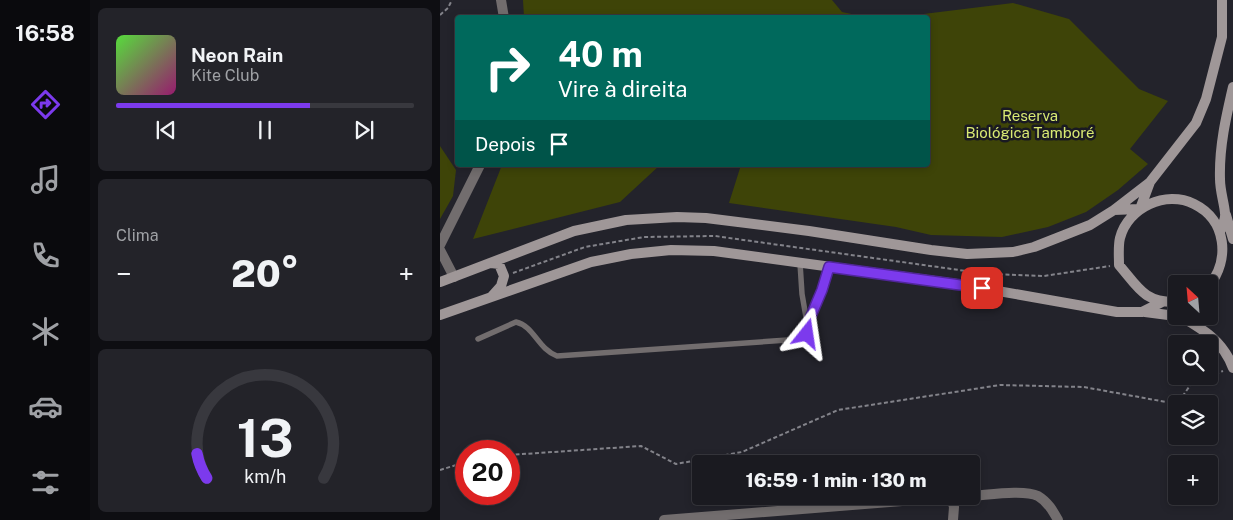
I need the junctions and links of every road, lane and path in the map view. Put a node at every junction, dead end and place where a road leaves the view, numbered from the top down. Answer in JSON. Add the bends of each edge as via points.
{"nodes":[{"id":1,"x":452,"y":0,"type":"edge"},
{"id":2,"x":501,"y":0,"type":"edge"},
{"id":3,"x":1222,"y":0,"type":"edge"},
{"id":4,"x":440,"y":15,"type":"edge"},
{"id":5,"x":504,"y":15,"type":"edge"},
{"id":6,"x":1233,"y":87,"type":"edge"},
{"id":7,"x":479,"y":167,"type":"edge"},
{"id":8,"x":1150,"y":182,"type":"junction"},
{"id":9,"x":1139,"y":209,"type":"junction"},
{"id":10,"x":1114,"y":210,"type":"junction"},
{"id":11,"x":1226,"y":215,"type":"junction"},
{"id":12,"x":1220,"y":233,"type":"junction"},
{"id":13,"x":1233,"y":239,"type":"edge"},
{"id":14,"x":1233,"y":244,"type":"edge"},
{"id":15,"x":440,"y":246,"type":"edge"},
{"id":16,"x":440,"y":250,"type":"edge"},
{"id":17,"x":491,"y":263,"type":"junction"},
{"id":18,"x":800,"y":263,"type":"junction"},
{"id":19,"x":829,"y":267,"type":"junction"},
{"id":20,"x":1217,"y":275,"type":"edge"},
{"id":21,"x":454,"y":277,"type":"junction"},
{"id":22,"x":440,"y":282,"type":"edge"},
{"id":23,"x":492,"y":297,"type":"junction"},
{"id":24,"x":1163,"y":302,"type":"junction"},
{"id":25,"x":1168,"y":302,"type":"edge"},
{"id":26,"x":1168,"y":307,"type":"edge"},
{"id":27,"x":1142,"y":312,"type":"junction"},
{"id":28,"x":1168,"y":314,"type":"edge"},
{"id":29,"x":440,"y":315,"type":"edge"},
{"id":30,"x":808,"y":323,"type":"junction"},
{"id":31,"x":1193,"y":325,"type":"edge"},
{"id":32,"x":478,"y":339,"type":"dead end"},
{"id":33,"x":1229,"y":370,"type":"edge"},
{"id":34,"x":1190,"y":385,"type":"edge"},
{"id":35,"x":520,"y":454,"type":"edge"},
{"id":36,"x":455,"y":465,"type":"edge"},
{"id":37,"x":440,"y":470,"type":"edge"},
{"id":38,"x":980,"y":495,"type":"edge"},
{"id":39,"x":851,"y":505,"type":"edge"},
{"id":40,"x":953,"y":505,"type":"edge"},
{"id":41,"x":664,"y":520,"type":"edge"},
{"id":42,"x":953,"y":520,"type":"edge"},
{"id":43,"x":1058,"y":520,"type":"edge"}],
"edges":[{"from":1,"to":4,"type":"path"},
{"from":2,"to":5,"type":"street"},
{"from":3,"to":8,"type":"main road","via":[[1222,37],[1206,99],[1196,123]]},
{"from":6,"to":11,"type":"main road","via":[[1224,120],[1220,178]]},
{"from":7,"to":15,"type":"street"},
{"from":8,"to":9,"type":"main road"},
{"from":8,"to":10,"type":"main road"},
{"from":9,"to":10,"type":"main road"},
{"from":9,"to":12,"type":"main road","via":[[1157,200],[1176,199],[1195,204],[1210,216]]},
{"from":9,"to":24,"type":"main road","via":[[1127,221],[1120,237],[1119,265],[1146,297]]},
{"from":10,"to":17,"type":"main road","via":[[1090,225],[1013,252],[966,254],[792,229],[677,217],[626,220],[574,231]]},
{"from":11,"to":12,"type":"main road"},
{"from":11,"to":13,"type":"main road"},
{"from":12,"to":14,"type":"main road"},
{"from":12,"to":20,"type":"main road","via":[[1222,263]]},
{"from":16,"to":21,"type":"street"},
{"from":17,"to":21,"type":"main road"},
{"from":17,"to":23,"type":"main road","via":[[499,264],[504,276]]},
{"from":18,"to":19,"type":"main road"},
{"from":18,"to":23,"type":"main road","via":[[714,251],[650,251],[591,262]]},
{"from":18,"to":30,"type":"lane"},
{"from":19,"to":27,"type":"main road","via":[[964,285],[1116,312]]},
{"from":19,"to":30,"type":"lane"},
{"from":21,"to":22,"type":"main road"},
{"from":23,"to":29,"type":"main road"},
{"from":24,"to":25,"type":"main road"},
{"from":24,"to":26,"type":"main road"},
{"from":24,"to":27,"type":"main road"},
{"from":27,"to":28,"type":"main road"},
{"from":30,"to":32,"type":"lane","via":[[807,334],[802,339],[557,356],[549,353],[522,324],[516,322]]},
{"from":31,"to":33,"type":"main road","via":[[1217,341],[1228,354]]},
{"from":34,"to":35,"type":"path","via":[[1177,404],[1084,387],[1000,385],[838,410],[742,452],[676,464],[641,446]]},
{"from":36,"to":37,"type":"path"},
{"from":38,"to":43,"type":"street","via":[[1036,495]]},
{"from":39,"to":41,"type":"street"},
{"from":40,"to":42,"type":"street"}]}
